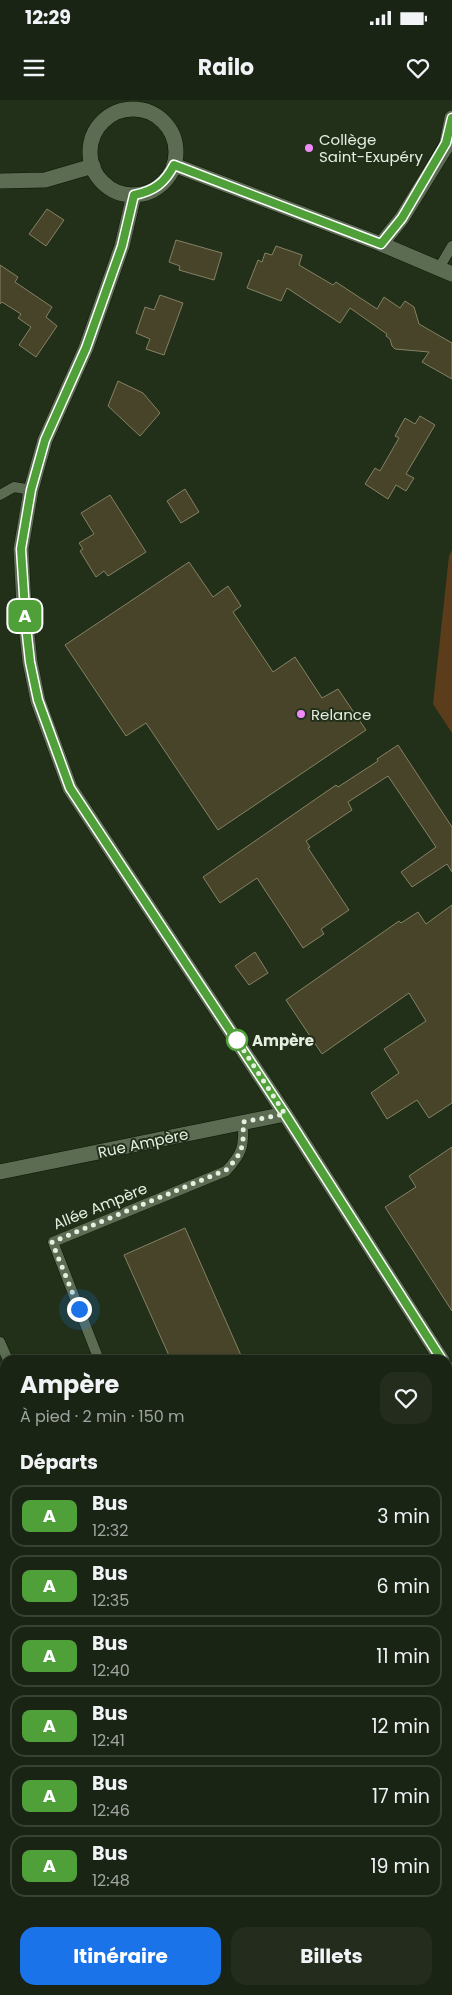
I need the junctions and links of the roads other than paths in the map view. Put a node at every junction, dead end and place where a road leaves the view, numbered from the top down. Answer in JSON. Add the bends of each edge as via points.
{"nodes":[{"id":1,"x":146,"y":105,"type":"edge"},
{"id":2,"x":452,"y":118,"type":"edge"},
{"id":3,"x":449,"y":140,"type":"edge"},
{"id":4,"x":174,"y":165,"type":"junction"},
{"id":5,"x":92,"y":166,"type":"junction"},
{"id":6,"x":0,"y":182,"type":"edge"},
{"id":7,"x":134,"y":195,"type":"junction"},
{"id":8,"x":381,"y":244,"type":"junction"},
{"id":9,"x":452,"y":246,"type":"edge"},
{"id":10,"x":445,"y":271,"type":"edge"},
{"id":11,"x":31,"y":490,"type":"junction"},
{"id":12,"x":0,"y":495,"type":"edge"},
{"id":13,"x":285,"y":1114,"type":"junction"},
{"id":14,"x":243,"y":1122,"type":"junction"},
{"id":15,"x":0,"y":1172,"type":"edge"},
{"id":16,"x":0,"y":1342,"type":"edge"},
{"id":17,"x":6,"y":1355,"type":"edge"},
{"id":18,"x":96,"y":1355,"type":"edge"},
{"id":19,"x":439,"y":1355,"type":"edge"}],
"edges":[{"from":1,"to":4,"type":"street","via":[[168,126],[174,138]]},
{"from":1,"to":5,"type":"street","via":[[118,111],[98,127],[92,139]]},
{"from":2,"to":3,"type":"street"},
{"from":3,"to":8,"type":"street","via":[[402,218]]},
{"from":4,"to":7,"type":"street","via":[[159,186]]},
{"from":4,"to":8,"type":"street"},
{"from":5,"to":6,"type":"street","via":[[45,180]]},
{"from":5,"to":7,"type":"street","via":[[108,187]]},
{"from":7,"to":11,"type":"street","via":[[122,246],[86,348],[45,440]]},
{"from":8,"to":10,"type":"street"},
{"from":9,"to":10,"type":"lane"},
{"from":11,"to":12,"type":"lane","via":[[14,487]]},
{"from":11,"to":13,"type":"street","via":[[21,549],[30,662],[38,700],[70,788]]},
{"from":13,"to":14,"type":"street","name":"Rue Ampère"},
{"from":13,"to":19,"type":"street"},
{"from":14,"to":15,"type":"street","name":"Rue Ampère"},
{"from":14,"to":18,"type":"lane","name":"Allée Ampère","via":[[244,1143],[238,1158],[226,1170],[52,1242]]},
{"from":16,"to":17,"type":"lane"}]}
